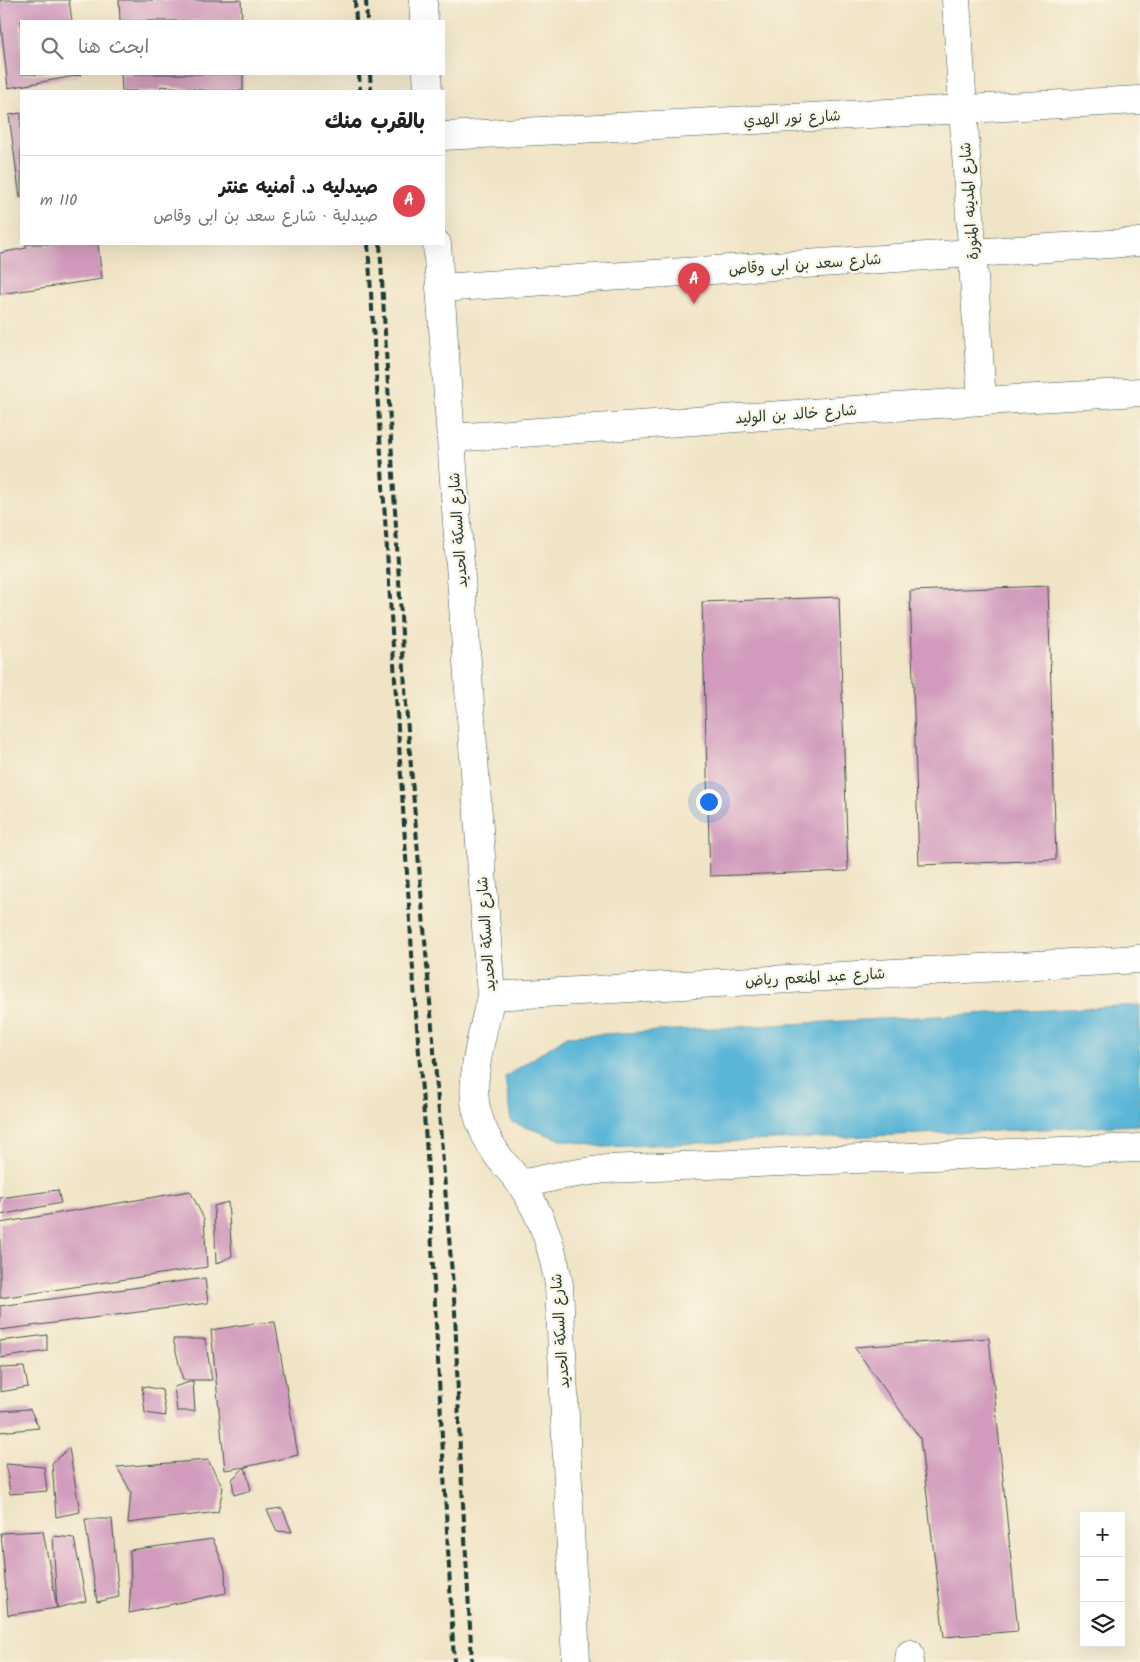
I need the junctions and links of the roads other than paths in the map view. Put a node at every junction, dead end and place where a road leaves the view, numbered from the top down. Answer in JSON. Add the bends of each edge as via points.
{"nodes":[{"id":1,"x":423,"y":0,"type":"edge"},
{"id":2,"x":956,"y":0,"type":"edge"},
{"id":3,"x":424,"y":20,"type":"edge"},
{"id":4,"x":427,"y":75,"type":"edge"},
{"id":5,"x":428,"y":90,"type":"edge"},
{"id":6,"x":1140,"y":100,"type":"edge"},
{"id":7,"x":963,"y":109,"type":"junction"},
{"id":8,"x":445,"y":136,"type":"edge"},
{"id":9,"x":1140,"y":242,"type":"edge"},
{"id":10,"x":437,"y":245,"type":"edge"},
{"id":11,"x":972,"y":253,"type":"junction"},
{"id":12,"x":440,"y":288,"type":"junction"},
{"id":13,"x":1140,"y":392,"type":"edge"},
{"id":14,"x":982,"y":401,"type":"junction"},
{"id":15,"x":452,"y":438,"type":"junction"},
{"id":16,"x":1140,"y":959,"type":"edge"},
{"id":17,"x":491,"y":996,"type":"junction"},
{"id":18,"x":1140,"y":1148,"type":"edge"},
{"id":19,"x":522,"y":1184,"type":"junction"},
{"id":20,"x":576,"y":1662,"type":"edge"}],
"edges":[{"from":1,"to":3,"type":"street"},
{"from":2,"to":7,"type":"street","name":"شارع المدينه المنورة"},
{"from":4,"to":5,"type":"street"},
{"from":6,"to":7,"type":"street","name":"شارع نور الهدي"},
{"from":7,"to":8,"type":"street","name":"شارع نور الهدي"},
{"from":7,"to":11,"type":"street","name":"شارع المدينه المنورة"},
{"from":9,"to":11,"type":"street","name":"شارع سعد بن ابى وقاص"},
{"from":10,"to":12,"type":"street","name":"شارع السكة الحديد"},
{"from":11,"to":12,"type":"street","name":"شارع سعد بن ابى وقاص"},
{"from":11,"to":14,"type":"street","name":"شارع المدينه المنورة"},
{"from":12,"to":15,"type":"street","name":"شارع السكة الحديد"},
{"from":13,"to":14,"type":"street","name":"شارع خالد بن الوليد"},
{"from":14,"to":15,"type":"street","name":"شارع خالد بن الوليد"},
{"from":15,"to":17,"type":"street","name":"شارع السكة الحديد"},
{"from":16,"to":17,"type":"street","name":"شارع عبد المنعم رياض"},
{"from":17,"to":19,"type":"street","name":"شارع السكة الحديد","via":[[474,1086],[476,1111],[498,1157]]},
{"from":18,"to":19,"type":"street","via":[[606,1169]]},
{"from":19,"to":20,"type":"street","name":"شارع السكة الحديد","via":[[540,1216],[552,1250],[559,1285]]}]}
